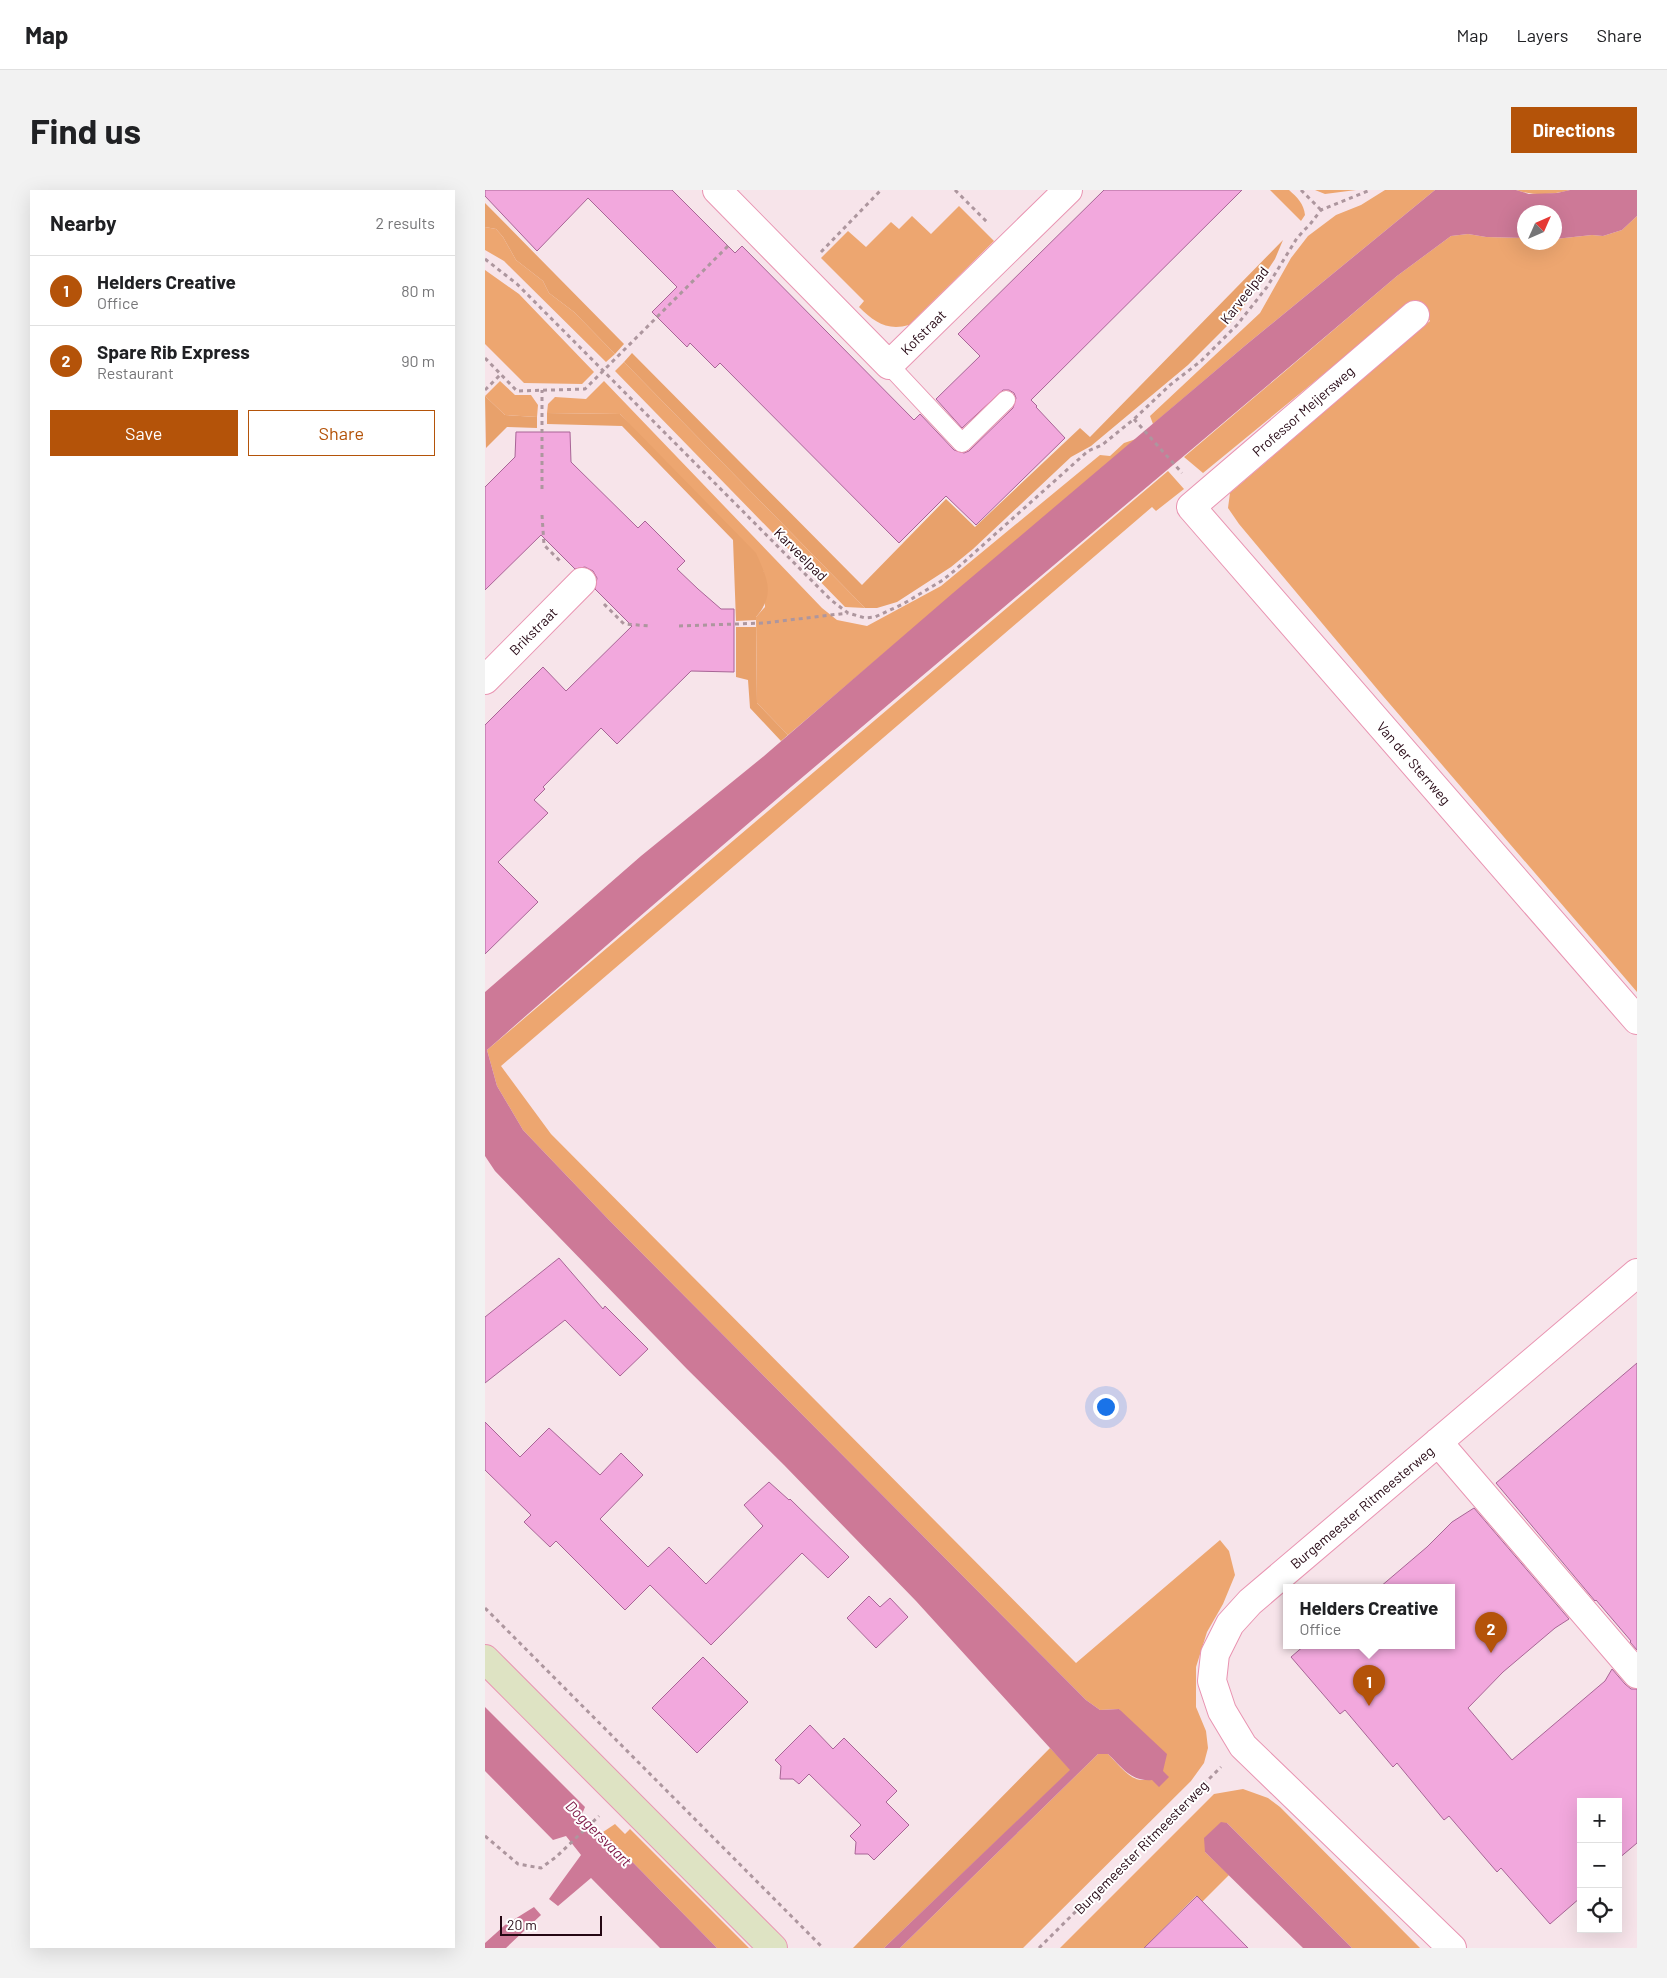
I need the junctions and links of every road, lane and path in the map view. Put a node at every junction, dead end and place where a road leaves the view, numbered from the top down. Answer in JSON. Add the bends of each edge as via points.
{"nodes":[{"id":1,"x":717,"y":190,"type":"edge"},
{"id":2,"x":881,"y":190,"type":"edge"},
{"id":3,"x":955,"y":190,"type":"edge"},
{"id":4,"x":1068,"y":190,"type":"edge"},
{"id":5,"x":1301,"y":190,"type":"edge"},
{"id":6,"x":1370,"y":190,"type":"edge"},
{"id":7,"x":1321,"y":210,"type":"junction"},
{"id":8,"x":750,"y":223,"type":"junction"},
{"id":9,"x":1011,"y":246,"type":"junction"},
{"id":10,"x":485,"y":259,"type":"edge"},
{"id":11,"x":800,"y":274,"type":"junction"},
{"id":12,"x":1415,"y":315,"type":"dead end"},
{"id":13,"x":485,"y":358,"type":"edge"},
{"id":14,"x":889,"y":365,"type":"junction"},
{"id":15,"x":603,"y":371,"type":"junction"},
{"id":16,"x":501,"y":374,"type":"junction"},
{"id":17,"x":485,"y":390,"type":"edge"},
{"id":18,"x":542,"y":390,"type":"junction"},
{"id":19,"x":1006,"y":400,"type":"dead end"},
{"id":20,"x":1134,"y":419,"type":"junction"},
{"id":21,"x":1184,"y":475,"type":"dead end"},
{"id":22,"x":542,"y":489,"type":"dead end"},
{"id":23,"x":1191,"y":506,"type":"joint"},
{"id":24,"x":582,"y":582,"type":"dead end"},
{"id":25,"x":847,"y":613,"type":"junction"},
{"id":26,"x":679,"y":626,"type":"dead end"},
{"id":27,"x":485,"y":680,"type":"edge"},
{"id":28,"x":1637,"y":1020,"type":"edge"},
{"id":29,"x":1637,"y":1273,"type":"edge"},
{"id":30,"x":1438,"y":1442,"type":"junction"},
{"id":31,"x":485,"y":1608,"type":"edge"},
{"id":32,"x":485,"y":1660,"type":"edge"},
{"id":33,"x":1637,"y":1674,"type":"edge"},
{"id":34,"x":1243,"y":1746,"type":"junction"},
{"id":35,"x":601,"y":1815,"type":"dead end"},
{"id":36,"x":485,"y":1836,"type":"edge"},
{"id":37,"x":773,"y":1948,"type":"edge"},
{"id":38,"x":823,"y":1948,"type":"edge"},
{"id":39,"x":1039,"y":1948,"type":"edge"},
{"id":40,"x":1452,"y":1948,"type":"edge"}],
"edges":[{"from":1,"to":8,"type":"street","name":"Kofstraat"},
{"from":2,"to":11,"type":"path"},
{"from":3,"to":9,"type":"path"},
{"from":4,"to":9,"type":"street","name":"Kofstraat"},
{"from":5,"to":7,"type":"path"},
{"from":6,"to":7,"type":"path","name":"Karveelpad"},
{"from":7,"to":20,"type":"path","name":"Karveelpad","via":[[1297,238],[1267,287],[1237,325]]},
{"from":8,"to":11,"type":"street","name":"Kofstraat"},
{"from":8,"to":15,"type":"path"},
{"from":9,"to":14,"type":"street","name":"Kofstraat"},
{"from":10,"to":15,"type":"path","name":"Karveelpad","via":[[517,284]]},
{"from":11,"to":14,"type":"street","name":"Kofstraat"},
{"from":12,"to":23,"type":"street","name":"Professor Meijersweg"},
{"from":13,"to":16,"type":"path"},
{"from":14,"to":19,"type":"lane","via":[[962,443]]},
{"from":15,"to":18,"type":"path","via":[[585,390]]},
{"from":15,"to":25,"type":"path","name":"Karveelpad"},
{"from":16,"to":17,"type":"path"},
{"from":16,"to":18,"type":"path","via":[[517,391]]},
{"from":18,"to":22,"type":"path"},
{"from":20,"to":21,"type":"path"},
{"from":20,"to":25,"type":"path","name":"Karveelpad","via":[[1088,452],[943,580],[875,617]]},
{"from":23,"to":28,"type":"street","name":"Van der Sterrweg"},
{"from":24,"to":27,"type":"street","name":"Brikstraat"},
{"from":25,"to":26,"type":"path","via":[[765,623]]},
{"from":29,"to":30,"type":"street","name":"Burgemeester Ritmeesterweg"},
{"from":30,"to":33,"type":"street","name":"Burgemeester Ritmeesterweg"},
{"from":30,"to":34,"type":"street","name":"Burgemeester Ritmeesterweg","via":[[1250,1602],[1230,1624],[1215,1654],[1212,1681],[1222,1711]]},
{"from":31,"to":38,"type":"path"},
{"from":32,"to":37,"type":"street"},
{"from":34,"to":39,"type":"path","name":"Burgemeester Ritmeesterweg"},
{"from":34,"to":40,"type":"street","name":"Burgemeester Ritmeesterweg"},
{"from":35,"to":36,"type":"path","via":[[541,1868],[518,1864]]}]}
